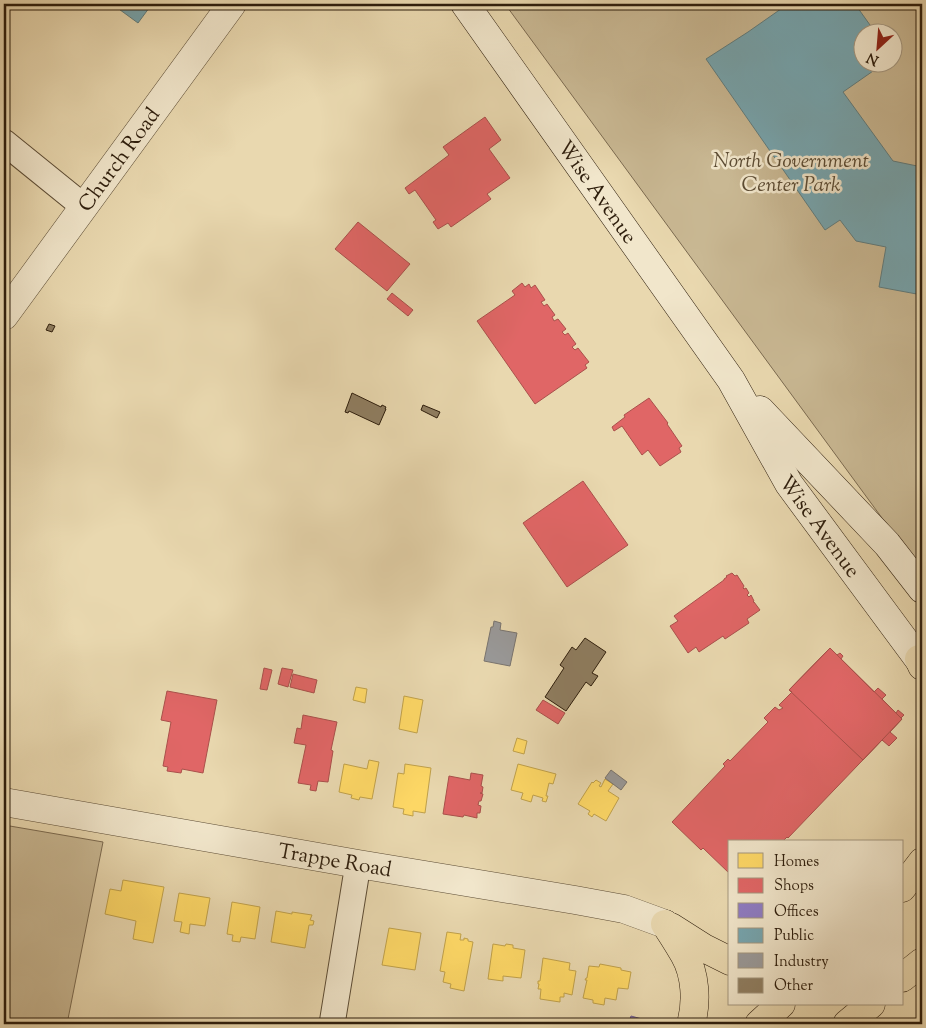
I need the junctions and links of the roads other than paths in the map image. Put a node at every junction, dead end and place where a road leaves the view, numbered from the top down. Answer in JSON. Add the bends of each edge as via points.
{"nodes":[{"id":1,"x":232,"y":4,"type":"edge"},
{"id":2,"x":465,"y":4,"type":"edge"},
{"id":3,"x":4,"y":142,"type":"edge"},
{"id":4,"x":83,"y":206,"type":"junction"},
{"id":5,"x":4,"y":316,"type":"edge"},
{"id":6,"x":731,"y":380,"type":"junction"},
{"id":7,"x":922,"y":589,"type":"edge"},
{"id":8,"x":921,"y":663,"type":"edge"},
{"id":9,"x":4,"y":802,"type":"edge"},
{"id":10,"x":922,"y":862,"type":"edge"},
{"id":11,"x":358,"y":864,"type":"junction"},
{"id":12,"x":904,"y":885,"type":"edge"},
{"id":13,"x":922,"y":890,"type":"edge"},
{"id":14,"x":904,"y":904,"type":"edge"},
{"id":15,"x":665,"y":924,"type":"junction"},
{"id":16,"x":728,"y":960,"type":"edge"},
{"id":17,"x":922,"y":962,"type":"edge"},
{"id":18,"x":922,"y":966,"type":"edge"},
{"id":19,"x":904,"y":976,"type":"edge"},
{"id":20,"x":904,"y":977,"type":"edge"},
{"id":21,"x":779,"y":1006,"type":"edge"},
{"id":22,"x":869,"y":1006,"type":"edge"},
{"id":23,"x":332,"y":1024,"type":"edge"},
{"id":24,"x":691,"y":1024,"type":"edge"},
{"id":25,"x":759,"y":1024,"type":"edge"},
{"id":26,"x":847,"y":1024,"type":"edge"}],
"edges":[{"from":1,"to":4,"type":"main road","name":"Church Road"},
{"from":2,"to":6,"type":"main road","name":"Wise Avenue"},
{"from":3,"to":4,"type":"street"},
{"from":4,"to":5,"type":"main road","name":"Church Road"},
{"from":6,"to":7,"type":"main road","name":"Wise Avenue","via":[[887,544]]},
{"from":6,"to":8,"type":"main road","name":"Wise Avenue","via":[[789,484]]},
{"from":9,"to":11,"type":"main road","name":"Trappe Road"},
{"from":10,"to":12,"type":"main road"},
{"from":11,"to":15,"type":"main road","name":"Trappe Road","via":[[616,908]]},
{"from":11,"to":23,"type":"street"},
{"from":13,"to":14,"type":"main road"},
{"from":15,"to":16,"type":"main road"},
{"from":15,"to":24,"type":"main road","via":[[685,956],[693,978],[695,1002]]},
{"from":17,"to":19,"type":"main road"},
{"from":18,"to":20,"type":"main road"},
{"from":21,"to":25,"type":"main road"},
{"from":22,"to":26,"type":"main road"}]}
